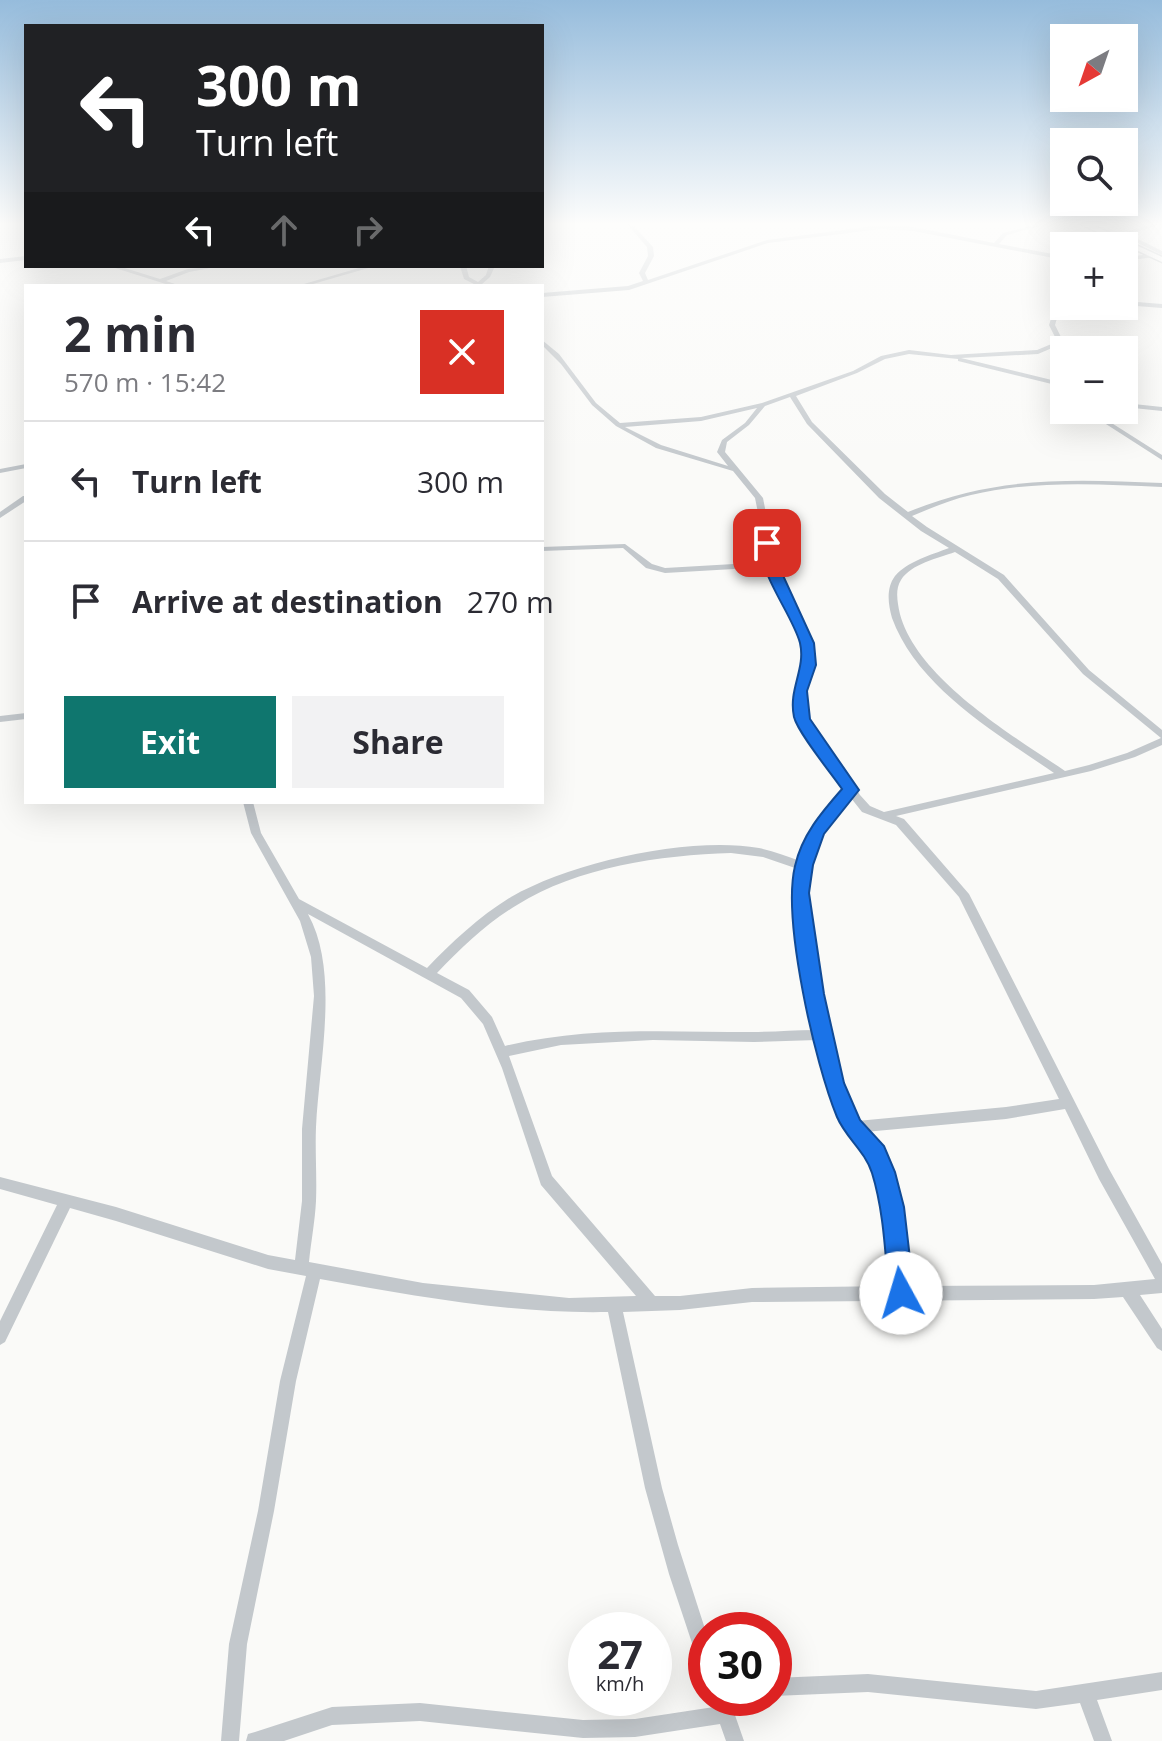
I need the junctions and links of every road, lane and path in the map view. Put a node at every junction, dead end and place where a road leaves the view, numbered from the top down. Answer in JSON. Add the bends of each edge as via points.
{"nodes":[{"id":1,"x":1138,"y":305,"type":"edge"},
{"id":2,"x":1160,"y":307,"type":"edge"},
{"id":3,"x":1051,"y":320,"type":"edge"},
{"id":4,"x":544,"y":343,"type":"edge"},
{"id":5,"x":943,"y":356,"type":"junction"},
{"id":6,"x":1050,"y":382,"type":"edge"},
{"id":7,"x":792,"y":395,"type":"junction"},
{"id":8,"x":763,"y":405,"type":"junction"},
{"id":9,"x":1138,"y":406,"type":"edge"},
{"id":10,"x":1162,"y":409,"type":"edge"},
{"id":11,"x":1109,"y":424,"type":"edge"},
{"id":12,"x":618,"y":425,"type":"junction"},
{"id":13,"x":1162,"y":458,"type":"edge"},
{"id":14,"x":24,"y":466,"type":"edge"},
{"id":15,"x":737,"y":470,"type":"junction"},
{"id":16,"x":0,"y":471,"type":"edge"},
{"id":17,"x":1162,"y":485,"type":"edge"},
{"id":18,"x":24,"y":499,"type":"edge"},
{"id":19,"x":908,"y":515,"type":"junction"},
{"id":20,"x":0,"y":516,"type":"edge"},
{"id":21,"x":544,"y":549,"type":"edge"},
{"id":22,"x":954,"y":549,"type":"junction"},
{"id":23,"x":772,"y":564,"type":"junction"},
{"id":24,"x":24,"y":716,"type":"edge"},
{"id":25,"x":0,"y":719,"type":"edge"},
{"id":26,"x":1162,"y":738,"type":"edge"},
{"id":27,"x":1061,"y":773,"type":"junction"},
{"id":28,"x":851,"y":790,"type":"junction"},
{"id":29,"x":249,"y":804,"type":"edge"},
{"id":30,"x":884,"y":816,"type":"junction"},
{"id":31,"x":804,"y":867,"type":"junction"},
{"id":32,"x":296,"y":902,"type":"junction"},
{"id":33,"x":430,"y":972,"type":"junction"},
{"id":34,"x":824,"y":1035,"type":"junction"},
{"id":35,"x":501,"y":1052,"type":"junction"},
{"id":36,"x":1068,"y":1103,"type":"junction"},
{"id":37,"x":852,"y":1127,"type":"junction"},
{"id":38,"x":0,"y":1183,"type":"edge"},
{"id":39,"x":67,"y":1200,"type":"junction"},
{"id":40,"x":308,"y":1270,"type":"junction"},
{"id":41,"x":1162,"y":1278,"type":"edge"},
{"id":42,"x":1162,"y":1286,"type":"edge"},
{"id":43,"x":1127,"y":1289,"type":"junction"},
{"id":44,"x":901,"y":1293,"type":"junction"},
{"id":45,"x":651,"y":1303,"type":"junction"},
{"id":46,"x":614,"y":1304,"type":"junction"},
{"id":47,"x":0,"y":1337,"type":"edge"},
{"id":48,"x":1162,"y":1343,"type":"edge"},
{"id":49,"x":692,"y":1612,"type":"edge"},
{"id":50,"x":1162,"y":1681,"type":"edge"},
{"id":51,"x":792,"y":1686,"type":"edge"},
{"id":52,"x":1086,"y":1694,"type":"junction"},
{"id":53,"x":688,"y":1715,"type":"edge"},
{"id":54,"x":726,"y":1716,"type":"edge"},
{"id":55,"x":230,"y":1741,"type":"edge"},
{"id":56,"x":255,"y":1741,"type":"edge"},
{"id":57,"x":735,"y":1741,"type":"edge"},
{"id":58,"x":1103,"y":1741,"type":"edge"}],
"edges":[{"from":1,"to":2,"type":"street"},
{"from":3,"to":5,"type":"street","via":[[1058,337],[1050,349]]},
{"from":4,"to":12,"type":"street"},
{"from":5,"to":6,"type":"street"},
{"from":5,"to":7,"type":"street","via":[[899,353]]},
{"from":7,"to":8,"type":"street"},
{"from":7,"to":19,"type":"street","via":[[827,443]]},
{"from":8,"to":12,"type":"street","via":[[701,419]]},
{"from":8,"to":15,"type":"street","via":[[724,441],[721,452]]},
{"from":9,"to":10,"type":"street"},
{"from":11,"to":13,"type":"street"},
{"from":12,"to":15,"type":"street","via":[[671,451]]},
{"from":14,"to":16,"type":"street"},
{"from":15,"to":23,"type":"street","via":[[759,498]]},
{"from":17,"to":19,"type":"street","via":[[1018,483],[937,501]]},
{"from":18,"to":20,"type":"street"},
{"from":19,"to":22,"type":"street"},
{"from":21,"to":23,"type":"street","via":[[625,546],[649,566],[665,571]]},
{"from":22,"to":26,"type":"street","via":[[1001,577],[1086,672]]},
{"from":22,"to":27,"type":"street","via":[[899,577],[893,587],[898,628],[932,675]]},
{"from":23,"to":28,"type":"street","via":[[807,643],[802,719]]},
{"from":24,"to":25,"type":"street"},
{"from":26,"to":27,"type":"street","via":[[1131,755]]},
{"from":27,"to":30,"type":"street"},
{"from":28,"to":30,"type":"street","via":[[866,809]]},
{"from":28,"to":31,"type":"street","via":[[816,831]]},
{"from":29,"to":32,"type":"street","via":[[256,833]]},
{"from":30,"to":36,"type":"street","via":[[900,822],[963,894]]},
{"from":31,"to":33,"type":"street","via":[[735,850],[678,853],[582,873],[516,900],[462,939]]},
{"from":31,"to":34,"type":"street","via":[[800,893],[805,938]]},
{"from":32,"to":33,"type":"street"},
{"from":32,"to":40,"type":"street","via":[[317,957],[320,996],[309,1129]]},
{"from":33,"to":35,"type":"street","via":[[465,994],[488,1021]]},
{"from":34,"to":35,"type":"street","via":[[668,1034],[529,1044]]},
{"from":34,"to":37,"type":"street","via":[[833,1083]]},
{"from":35,"to":45,"type":"street","via":[[546,1180]]},
{"from":36,"to":37,"type":"street"},
{"from":36,"to":41,"type":"street"},
{"from":37,"to":44,"type":"street","via":[[876,1153],[883,1172],[893,1207]]},
{"from":38,"to":39,"type":"street"},
{"from":39,"to":40,"type":"street"},
{"from":39,"to":47,"type":"street"},
{"from":40,"to":46,"type":"street","via":[[423,1290],[569,1305]]},
{"from":40,"to":55,"type":"street","via":[[238,1644]]},
{"from":42,"to":43,"type":"street"},
{"from":43,"to":44,"type":"street"},
{"from":43,"to":48,"type":"street"},
{"from":44,"to":45,"type":"street"},
{"from":45,"to":46,"type":"street"},
{"from":46,"to":49,"type":"street","via":[[659,1504]]},
{"from":50,"to":52,"type":"street"},
{"from":51,"to":52,"type":"street","via":[[868,1683],[1036,1700]]},
{"from":52,"to":58,"type":"street"},
{"from":53,"to":56,"type":"street","via":[[635,1728],[583,1729],[420,1712],[332,1716]]},
{"from":54,"to":57,"type":"street"}]}
